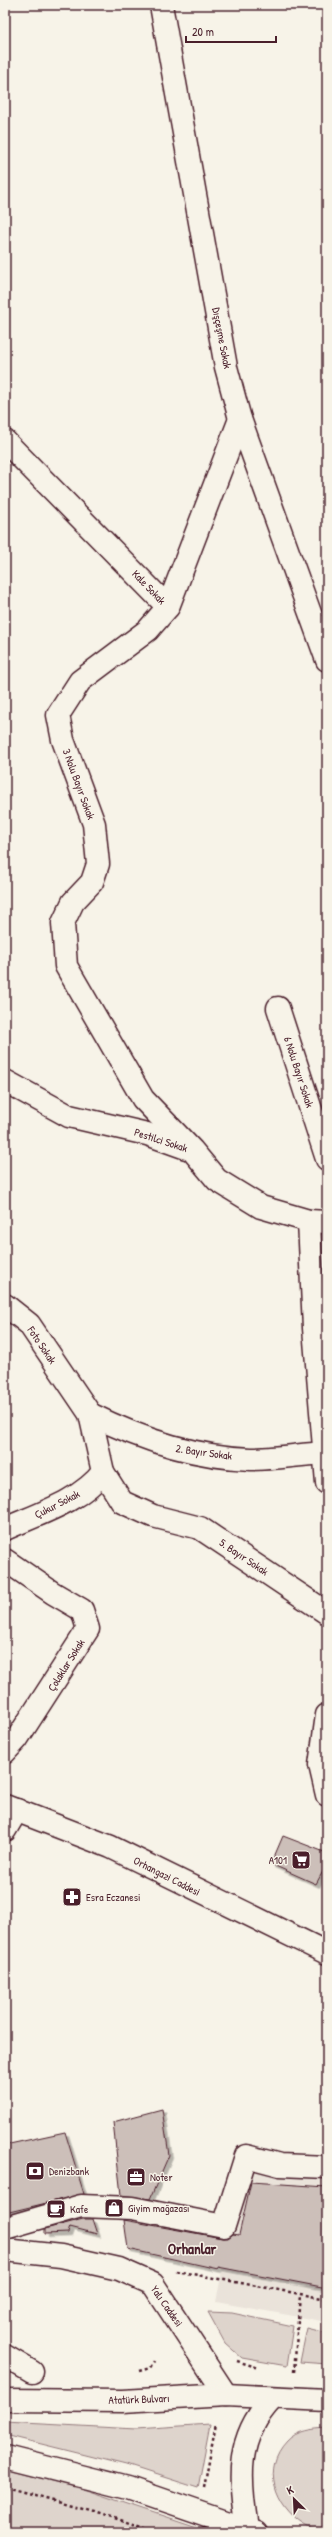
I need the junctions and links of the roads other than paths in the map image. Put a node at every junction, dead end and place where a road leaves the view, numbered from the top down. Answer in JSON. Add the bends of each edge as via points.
{"nodes":[{"id":1,"x":161,"y":5,"type":"edge"},
{"id":2,"x":240,"y":419,"type":"junction"},
{"id":3,"x":5,"y":441,"type":"edge"},
{"id":4,"x":168,"y":607,"type":"junction"},
{"id":5,"x":327,"y":660,"type":"edge"},
{"id":6,"x":278,"y":1008,"type":"dead end"},
{"id":7,"x":5,"y":1081,"type":"edge"},
{"id":8,"x":192,"y":1150,"type":"junction"},
{"id":9,"x":327,"y":1159,"type":"edge"},
{"id":10,"x":318,"y":1222,"type":"edge"},
{"id":11,"x":5,"y":1305,"type":"edge"},
{"id":12,"x":90,"y":1414,"type":"junction"},
{"id":13,"x":326,"y":1453,"type":"edge"},
{"id":14,"x":104,"y":1472,"type":"junction"},
{"id":15,"x":327,"y":1483,"type":"edge"},
{"id":16,"x":5,"y":1529,"type":"edge"},
{"id":17,"x":5,"y":1560,"type":"edge"},
{"id":18,"x":327,"y":1613,"type":"edge"},
{"id":19,"x":327,"y":1715,"type":"edge"},
{"id":20,"x":5,"y":1752,"type":"edge"},
{"id":21,"x":327,"y":1795,"type":"edge"},
{"id":22,"x":11,"y":1808,"type":"edge"},
{"id":23,"x":5,"y":1830,"type":"edge"},
{"id":24,"x":327,"y":1952,"type":"edge"},
{"id":25,"x":327,"y":2167,"type":"edge"},
{"id":26,"x":5,"y":2228,"type":"edge"},
{"id":27,"x":5,"y":2250,"type":"edge"},
{"id":28,"x":5,"y":2356,"type":"edge"},
{"id":29,"x":32,"y":2372,"type":"dead end"},
{"id":30,"x":226,"y":2395,"type":"junction"},
{"id":31,"x":273,"y":2398,"type":"junction"},
{"id":32,"x":5,"y":2400,"type":"edge"},
{"id":33,"x":327,"y":2400,"type":"edge"},
{"id":34,"x":5,"y":2457,"type":"edge"},
{"id":35,"x":252,"y":2530,"type":"edge"}],
"edges":[{"from":1,"to":2,"type":"street","name":"Dışçeşme Sokak","via":[[226,366]]},
{"from":2,"to":4,"type":"street","name":"Kale Sokak"},
{"from":2,"to":5,"type":"street","name":"Dışçeşme Sokak"},
{"from":3,"to":4,"type":"street","name":"Kale Sokak"},
{"from":4,"to":8,"type":"street","name":"3 Nolu Bayır Sokak","via":[[148,630],[80,681],[58,715],[64,740],[94,824],[98,864],[92,882],[73,902],[63,923],[66,966],[110,1046],[143,1099]]},
{"from":6,"to":9,"type":"street","name":"6 Nolu Bayır Sokak"},
{"from":7,"to":8,"type":"street","name":"Pestilci Sokak","via":[[69,1116],[147,1134]]},
{"from":8,"to":10,"type":"street","name":"Pestilci Sokak","via":[[217,1180],[261,1207]]},
{"from":10,"to":13,"type":"street","via":[[314,1328]]},
{"from":11,"to":12,"type":"street","name":"Foto Sokak","via":[[29,1324]]},
{"from":12,"to":13,"type":"street","name":"2. Bayır Sokak","via":[[125,1432],[174,1449],[251,1459]]},
{"from":12,"to":14,"type":"street"},
{"from":13,"to":15,"type":"street"},
{"from":14,"to":16,"type":"street","name":"Çukur Sokak","via":[[93,1485]]},
{"from":14,"to":18,"type":"street","name":"5. Bayır Sokak","via":[[122,1502],[153,1516],[200,1528]]},
{"from":17,"to":20,"type":"street","name":"Çolaklar Sokak","via":[[82,1610],[88,1629],[17,1739]]},
{"from":19,"to":21,"type":"street","via":[[320,1765]]},
{"from":22,"to":23,"type":"street"},
{"from":22,"to":24,"type":"street","name":"Orhangazi Caddesi","via":[[111,1847]]},
{"from":25,"to":26,"type":"street","via":[[280,2165],[246,2156],[224,2226],[132,2208],[81,2206]]},
{"from":27,"to":30,"type":"street","name":"Yalı Caddesi","via":[[61,2256],[119,2269],[153,2284]]},
{"from":28,"to":29,"type":"street"},
{"from":30,"to":31,"type":"street","name":"Atatürk Bulvarı"},
{"from":30,"to":32,"type":"street","name":"Atatürk Bulvarı","via":[[122,2401]]},
{"from":31,"to":33,"type":"street","name":"Atatürk Bulvarı"},
{"from":31,"to":35,"type":"street","via":[[252,2423],[243,2456],[241,2491]]},
{"from":34,"to":35,"type":"street","via":[[128,2488]]}]}
